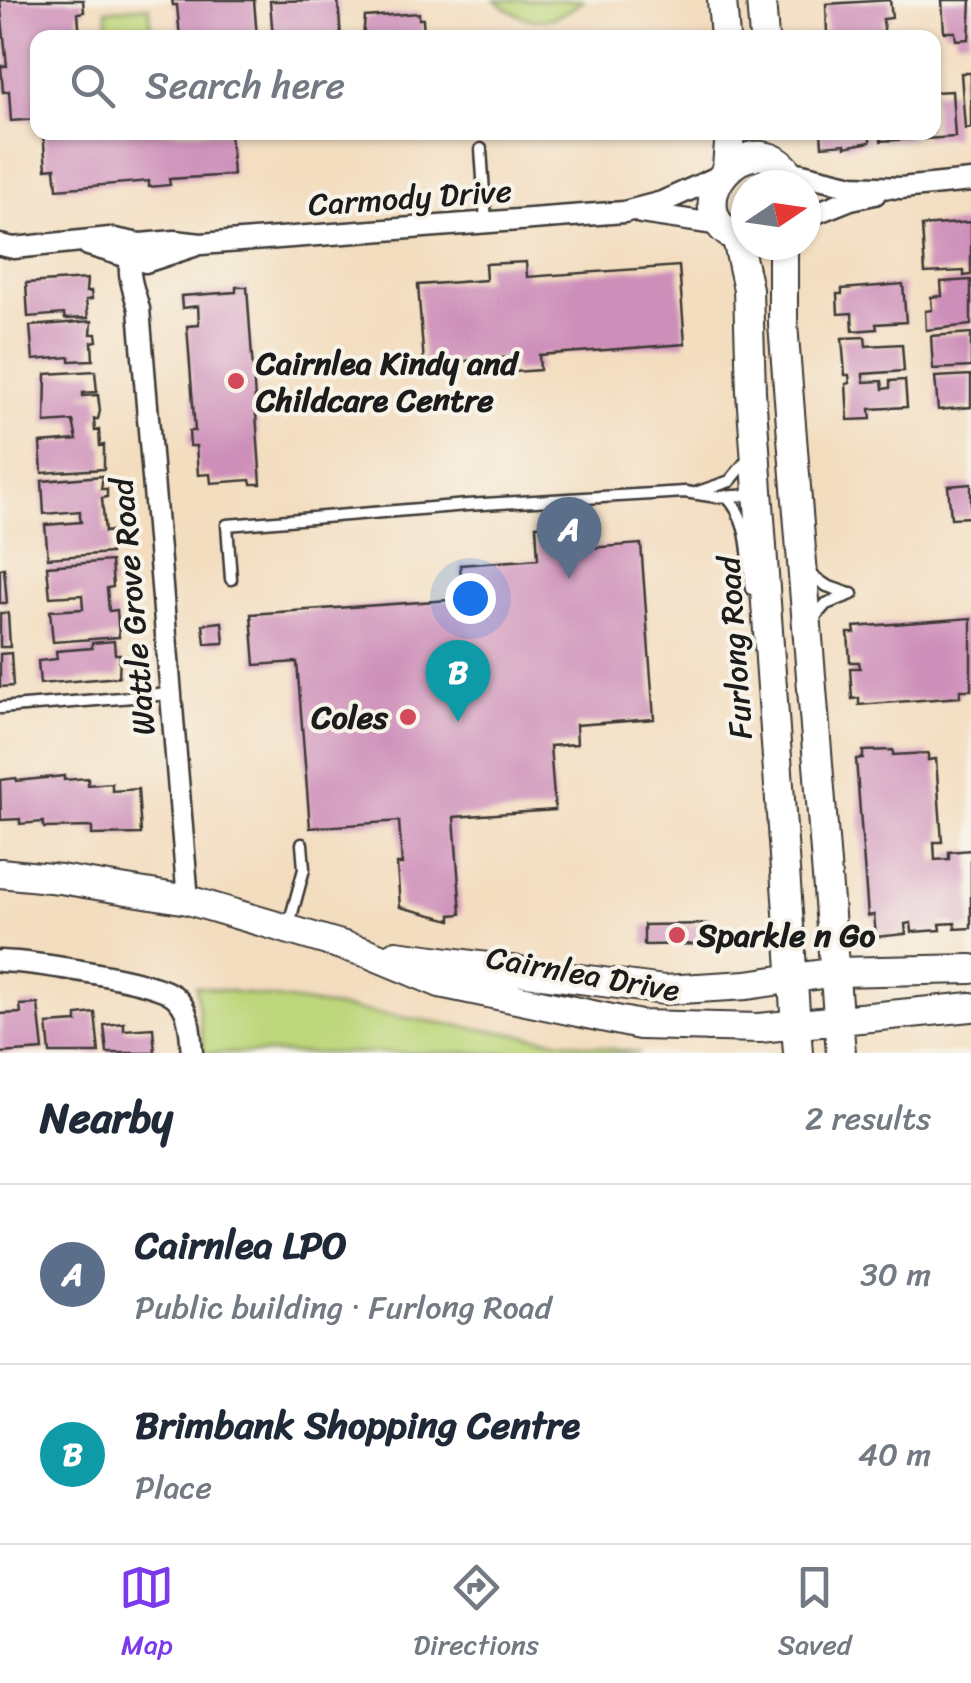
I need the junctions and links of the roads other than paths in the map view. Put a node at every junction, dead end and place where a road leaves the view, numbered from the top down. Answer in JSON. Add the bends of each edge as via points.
{"nodes":[{"id":1,"x":722,"y":0,"type":"edge"},
{"id":2,"x":761,"y":0,"type":"edge"},
{"id":3,"x":724,"y":30,"type":"edge"},
{"id":4,"x":763,"y":30,"type":"edge"},
{"id":5,"x":729,"y":140,"type":"edge"},
{"id":6,"x":774,"y":140,"type":"edge"},
{"id":7,"x":481,"y":149,"type":"dead end"},
{"id":8,"x":783,"y":170,"type":"edge"},
{"id":9,"x":788,"y":170,"type":"edge"},
{"id":10,"x":723,"y":172,"type":"junction"},
{"id":11,"x":821,"y":180,"type":"edge"},
{"id":12,"x":971,"y":182,"type":"edge"},
{"id":13,"x":901,"y":188,"type":"junction"},
{"id":14,"x":821,"y":211,"type":"edge"},
{"id":15,"x":624,"y":212,"type":"junction"},
{"id":16,"x":486,"y":222,"type":"junction"},
{"id":17,"x":731,"y":229,"type":"edge"},
{"id":18,"x":731,"y":234,"type":"edge"},
{"id":19,"x":0,"y":245,"type":"edge"},
{"id":20,"x":138,"y":254,"type":"junction"},
{"id":21,"x":741,"y":260,"type":"edge"},
{"id":22,"x":783,"y":260,"type":"edge"},
{"id":23,"x":756,"y":445,"type":"junction"},
{"id":24,"x":794,"y":457,"type":"junction"},
{"id":25,"x":697,"y":492,"type":"junction"},
{"id":26,"x":760,"y":495,"type":"junction"},
{"id":27,"x":726,"y":496,"type":"junction"},
{"id":28,"x":803,"y":569,"type":"junction"},
{"id":29,"x":231,"y":579,"type":"dead end"},
{"id":30,"x":807,"y":627,"type":"junction"},
{"id":31,"x":770,"y":642,"type":"junction"},
{"id":32,"x":169,"y":694,"type":"junction"},
{"id":33,"x":0,"y":708,"type":"edge"},
{"id":34,"x":302,"y":844,"type":"dead end"},
{"id":35,"x":0,"y":873,"type":"edge"},
{"id":36,"x":188,"y":900,"type":"junction"},
{"id":37,"x":288,"y":930,"type":"junction"},
{"id":38,"x":368,"y":953,"type":"junction"},
{"id":39,"x":0,"y":960,"type":"edge"},
{"id":40,"x":971,"y":969,"type":"edge"},
{"id":41,"x":836,"y":972,"type":"junction"},
{"id":42,"x":792,"y":979,"type":"junction"},
{"id":43,"x":971,"y":1008,"type":"edge"},
{"id":44,"x":838,"y":1020,"type":"junction"},
{"id":45,"x":798,"y":1039,"type":"edge"},
{"id":46,"x":192,"y":1053,"type":"edge"},
{"id":47,"x":841,"y":1053,"type":"edge"}],
"edges":[{"from":1,"to":3,"type":"main road"},
{"from":2,"to":4,"type":"main road"},
{"from":5,"to":10,"type":"main road"},
{"from":6,"to":9,"type":"main road"},
{"from":7,"to":16,"type":"lane"},
{"from":8,"to":10,"type":"main road","via":[[753,156]]},
{"from":10,"to":15,"type":"street","name":"Carmody Drive"},
{"from":10,"to":17,"type":"main road","name":"Furlong Road","via":[[712,201]]},
{"from":11,"to":13,"type":"street"},
{"from":12,"to":13,"type":"street"},
{"from":13,"to":14,"type":"street"},
{"from":15,"to":16,"type":"street","name":"Carmody Drive"},
{"from":15,"to":18,"type":"street","name":"Carmody Drive","via":[[683,217]]},
{"from":16,"to":20,"type":"street","name":"Carmody Drive","via":[[200,244],[154,262]]},
{"from":19,"to":20,"type":"street","via":[[80,243]]},
{"from":20,"to":32,"type":"street","name":"Wattle Grove Road"},
{"from":21,"to":23,"type":"main road","name":"Furlong Road"},
{"from":22,"to":24,"type":"main road"},
{"from":23,"to":25,"type":"lane","via":[[737,476]]},
{"from":23,"to":26,"type":"main road","name":"Furlong Road"},
{"from":24,"to":26,"type":"main road","via":[[781,486]]},
{"from":24,"to":28,"type":"main road"},
{"from":25,"to":27,"type":"lane"},
{"from":25,"to":29,"type":"lane","via":[[227,524]]},
{"from":26,"to":27,"type":"lane"},
{"from":26,"to":31,"type":"main road","name":"Furlong Road"},
{"from":27,"to":31,"type":"lane","via":[[742,520],[755,604]]},
{"from":28,"to":30,"type":"main road"},
{"from":28,"to":30,"type":"lane","via":[[852,594],[826,604]]},
{"from":30,"to":41,"type":"main road"},
{"from":31,"to":42,"type":"main road","name":"Furlong Road"},
{"from":32,"to":33,"type":"lane"},
{"from":32,"to":36,"type":"street","name":"Wattle Grove Road"},
{"from":34,"to":37,"type":"lane","via":[[304,869]]},
{"from":35,"to":36,"type":"main road","name":"Cairnlea Drive"},
{"from":36,"to":37,"type":"main road","name":"Cairnlea Drive"},
{"from":37,"to":38,"type":"main road","name":"Cairnlea Drive"},
{"from":38,"to":42,"type":"main road","name":"Cairnlea Drive","via":[[664,990]]},
{"from":38,"to":45,"type":"main road","name":"Cairnlea Drive","via":[[440,983],[640,1025]]},
{"from":39,"to":46,"type":"street","via":[[174,995],[186,1012]]},
{"from":40,"to":41,"type":"main road","name":"Cairnlea Drive"},
{"from":41,"to":42,"type":"main road","name":"Cairnlea Drive"},
{"from":41,"to":44,"type":"main road"},
{"from":42,"to":45,"type":"main road","name":"Furlong Road"},
{"from":43,"to":44,"type":"main road","name":"Cairnlea Drive"},
{"from":44,"to":45,"type":"main road","name":"Cairnlea Drive"},
{"from":44,"to":47,"type":"main road"}]}
